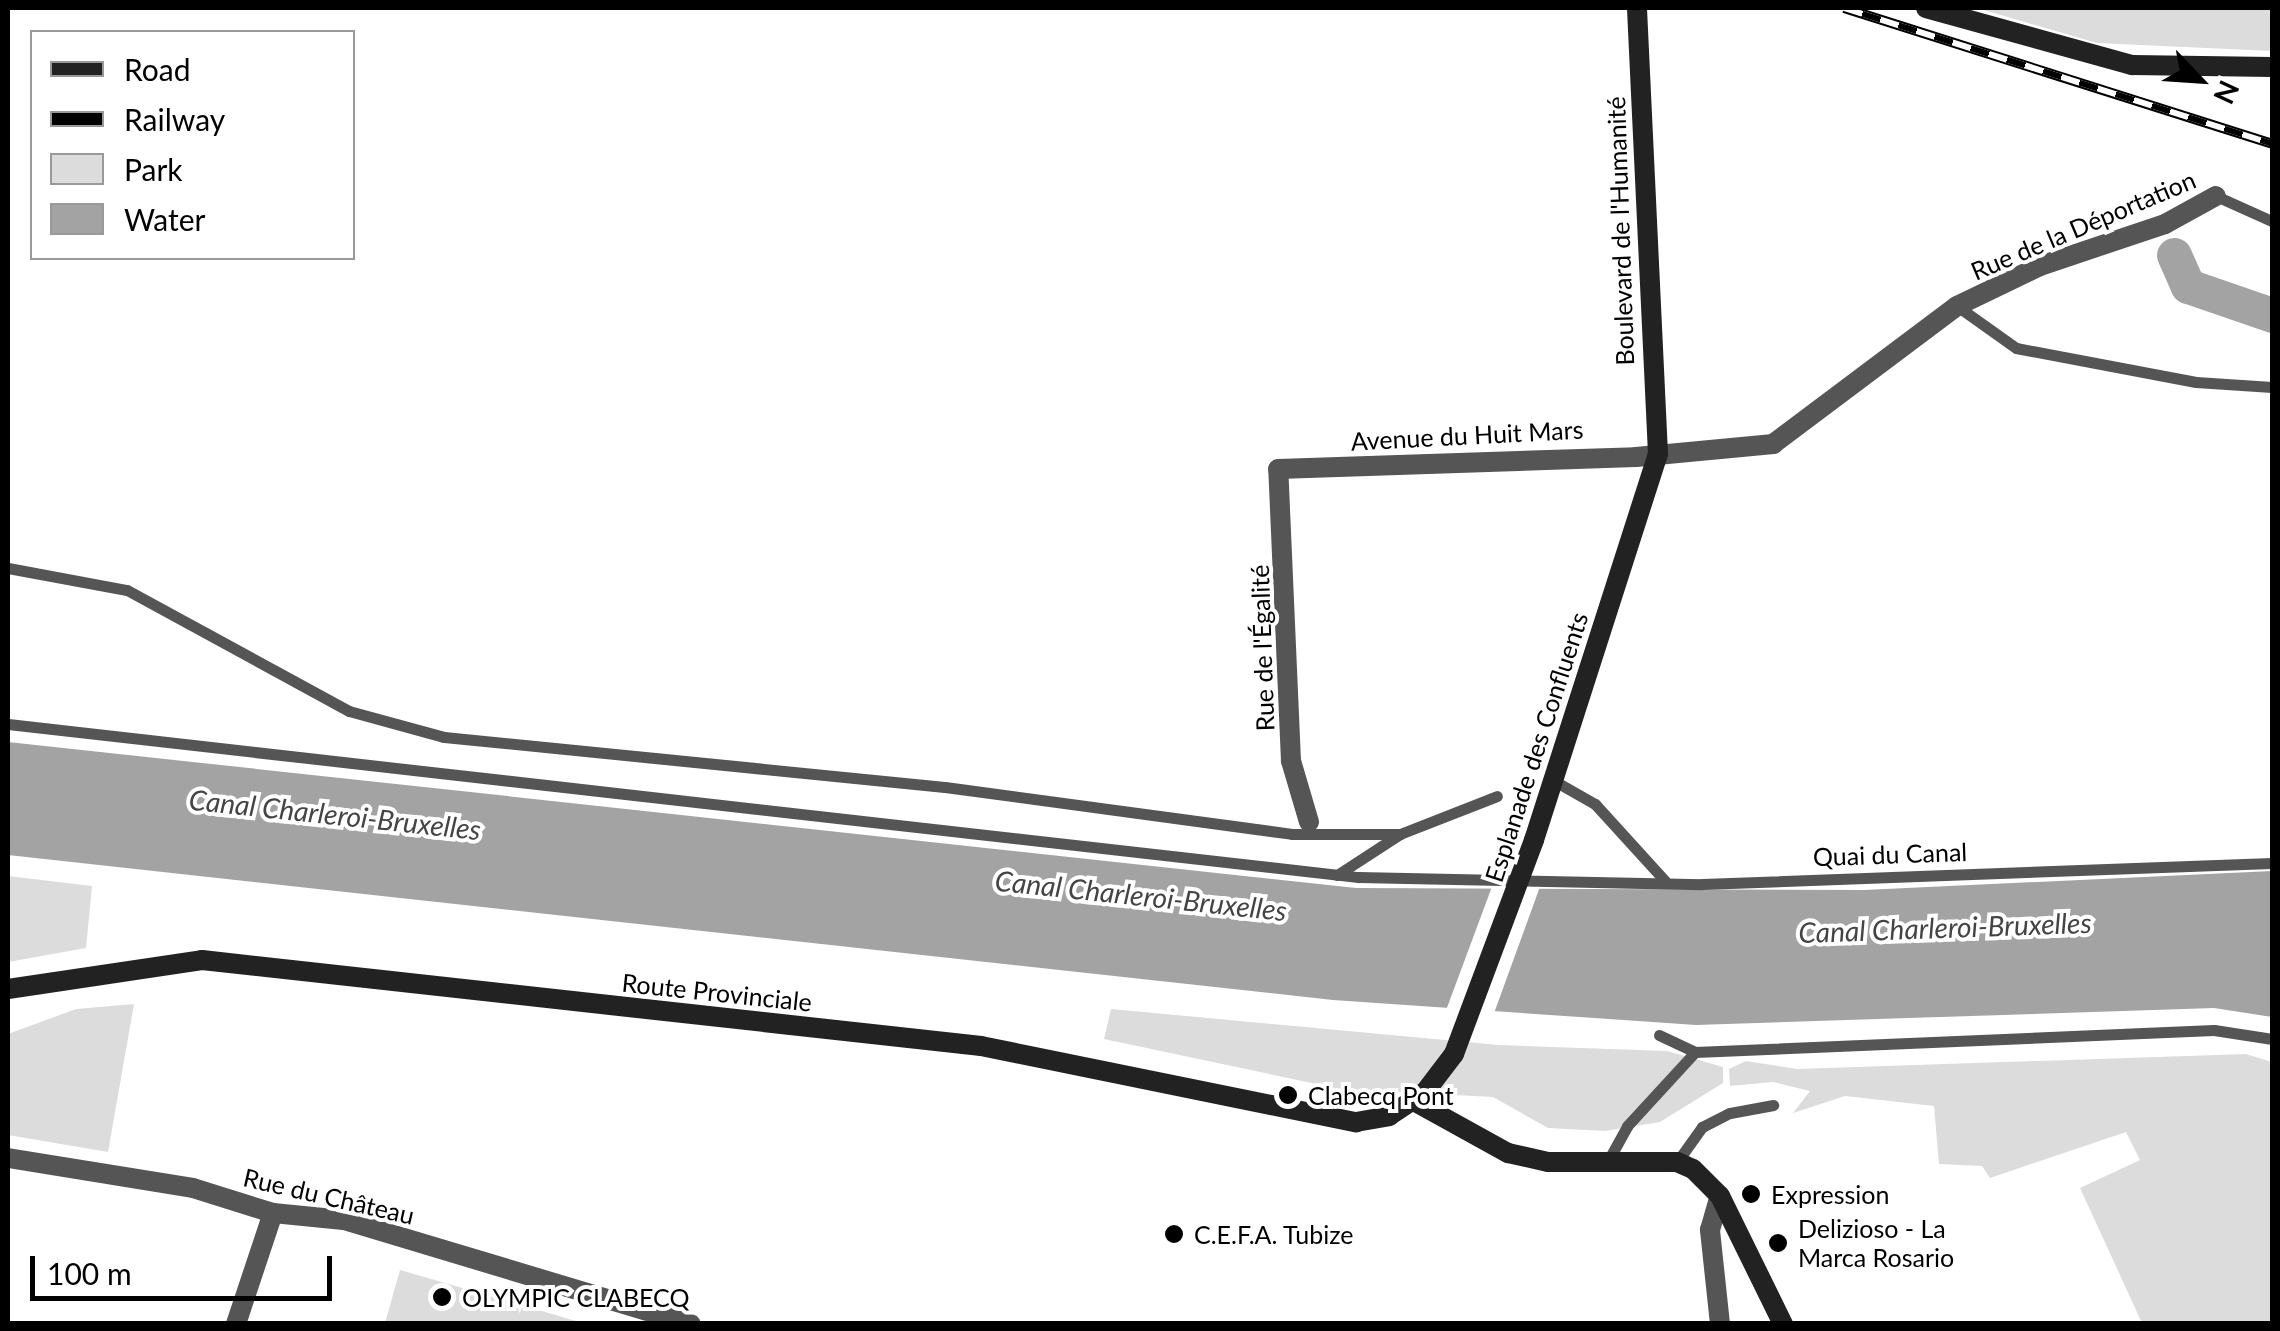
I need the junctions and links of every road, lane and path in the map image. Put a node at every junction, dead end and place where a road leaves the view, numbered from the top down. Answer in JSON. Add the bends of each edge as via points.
{"nodes":[{"id":1,"x":1637,"y":8,"type":"edge"},
{"id":2,"x":1926,"y":8,"type":"edge"},
{"id":3,"x":2264,"y":67,"type":"edge"},
{"id":4,"x":2272,"y":83,"type":"edge"},
{"id":5,"x":2216,"y":196,"type":"joint"},
{"id":6,"x":2272,"y":221,"type":"edge"},
{"id":7,"x":1956,"y":306,"type":"junction"},
{"id":8,"x":2272,"y":387,"type":"edge"},
{"id":9,"x":1658,"y":454,"type":"junction"},
{"id":10,"x":1278,"y":469,"type":"joint"},
{"id":11,"x":8,"y":568,"type":"edge"},
{"id":12,"x":8,"y":724,"type":"edge"},
{"id":13,"x":1551,"y":779,"type":"junction"},
{"id":14,"x":1497,"y":796,"type":"dead end"},
{"id":15,"x":1309,"y":822,"type":"dead end"},
{"id":16,"x":1400,"y":834,"type":"junction"},
{"id":17,"x":2272,"y":863,"type":"edge"},
{"id":18,"x":1336,"y":875,"type":"junction"},
{"id":19,"x":1665,"y":881,"type":"junction"},
{"id":20,"x":8,"y":989,"type":"edge"},
{"id":21,"x":1659,"y":1034,"type":"dead end"},
{"id":22,"x":2272,"y":1039,"type":"edge"},
{"id":23,"x":1695,"y":1052,"type":"junction"},
{"id":24,"x":1454,"y":1054,"type":"joint"},
{"id":25,"x":1412,"y":1100,"type":"junction"},
{"id":26,"x":1772,"y":1105,"type":"dead end"},
{"id":27,"x":8,"y":1158,"type":"edge"},
{"id":28,"x":1608,"y":1160,"type":"junction"},
{"id":29,"x":1677,"y":1162,"type":"junction"},
{"id":30,"x":1720,"y":1196,"type":"junction"},
{"id":31,"x":273,"y":1213,"type":"junction"},
{"id":32,"x":236,"y":1324,"type":"edge"},
{"id":33,"x":691,"y":1324,"type":"edge"},
{"id":34,"x":1720,"y":1324,"type":"edge"},
{"id":35,"x":1783,"y":1324,"type":"edge"}],
"edges":[{"from":1,"to":9,"type":"main road","name":"Boulevard de l'Humanité"},
{"from":2,"to":3,"type":"main road","via":[[2132,65]]},
{"from":3,"to":4,"type":"main road"},
{"from":5,"to":6,"type":"lane"},
{"from":5,"to":7,"type":"street","name":"Rue de la Déportation","via":[[2165,224],[2040,266]]},
{"from":7,"to":8,"type":"lane","via":[[2016,348],[2196,382]]},
{"from":7,"to":9,"type":"street","name":"Rue de la Déportation","via":[[1773,444]]},
{"from":9,"to":10,"type":"street","name":"Avenue du Huit Mars"},
{"from":9,"to":13,"type":"main road","name":"Esplanade des Confluents"},
{"from":10,"to":15,"type":"street","name":"Rue de l'Égalité","via":[[1291,762]]},
{"from":11,"to":16,"type":"lane","via":[[127,590],[349,710],[444,736],[944,788],[1292,834]]},
{"from":12,"to":18,"type":"lane","name":"Quai du Canal"},
{"from":13,"to":19,"type":"lane","via":[[1595,804]]},
{"from":13,"to":24,"type":"main road","name":"Esplanade des Confluents","bridge":true},
{"from":14,"to":16,"type":"lane"},
{"from":16,"to":18,"type":"lane"},
{"from":17,"to":19,"type":"lane","name":"Quai du Canal"},
{"from":18,"to":19,"type":"lane","name":"Quai du Canal"},
{"from":20,"to":25,"type":"main road","name":"Route Provinciale","via":[[202,960],[980,1046],[1356,1122],[1389,1116]]},
{"from":21,"to":23,"type":"lane"},
{"from":22,"to":23,"type":"lane","via":[[2214,1030]]},
{"from":23,"to":28,"type":"lane","via":[[1627,1126]]},
{"from":24,"to":25,"type":"main road","name":"Route Provinciale"},
{"from":25,"to":28,"type":"main road","via":[[1508,1153],[1548,1162]]},
{"from":26,"to":29,"type":"lane","via":[[1702,1127]]},
{"from":27,"to":31,"type":"street","name":"Rue du Château","via":[[193,1188]]},
{"from":28,"to":29,"type":"main road"},
{"from":29,"to":30,"type":"main road"},
{"from":30,"to":34,"type":"street","via":[[1710,1230]]},
{"from":30,"to":35,"type":"main road"},
{"from":31,"to":32,"type":"street"},
{"from":31,"to":33,"type":"street","name":"Rue du Château","via":[[344,1220]]}]}
